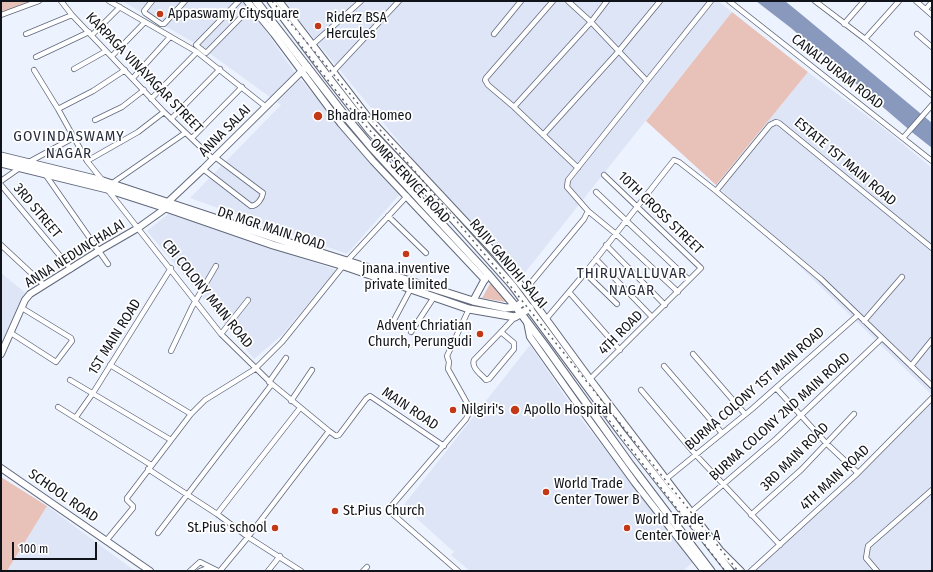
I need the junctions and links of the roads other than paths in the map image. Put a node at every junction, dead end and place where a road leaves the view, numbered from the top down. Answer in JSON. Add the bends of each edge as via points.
{"nodes":[{"id":1,"x":39,"y":1,"type":"edge"},
{"id":2,"x":61,"y":1,"type":"edge"},
{"id":3,"x":108,"y":1,"type":"edge"},
{"id":4,"x":152,"y":1,"type":"edge"},
{"id":5,"x":185,"y":1,"type":"edge"},
{"id":6,"x":240,"y":1,"type":"edge"},
{"id":7,"x":247,"y":1,"type":"edge"},
{"id":8,"x":271,"y":1,"type":"edge"},
{"id":9,"x":279,"y":1,"type":"edge"},
{"id":10,"x":361,"y":1,"type":"edge"},
{"id":11,"x":399,"y":1,"type":"edge"},
{"id":12,"x":521,"y":1,"type":"edge"},
{"id":13,"x":553,"y":1,"type":"edge"},
{"id":14,"x":568,"y":1,"type":"edge"},
{"id":15,"x":607,"y":1,"type":"edge"},
{"id":16,"x":660,"y":1,"type":"edge"},
{"id":17,"x":711,"y":1,"type":"edge"},
{"id":18,"x":729,"y":1,"type":"edge"},
{"id":19,"x":815,"y":1,"type":"edge"},
{"id":20,"x":826,"y":1,"type":"edge"},
{"id":21,"x":864,"y":1,"type":"edge"},
{"id":22,"x":899,"y":1,"type":"edge"},
{"id":23,"x":916,"y":1,"type":"edge"},
{"id":24,"x":932,"y":2,"type":"edge"},
{"id":25,"x":254,"y":4,"type":"edge"},
{"id":26,"x":821,"y":6,"type":"junction"},
{"id":27,"x":120,"y":7,"type":"junction"},
{"id":28,"x":926,"y":9,"type":"junction"},
{"id":29,"x":1,"y":15,"type":"edge"},
{"id":30,"x":72,"y":15,"type":"junction"},
{"id":31,"x":932,"y":15,"type":"edge"},
{"id":32,"x":145,"y":22,"type":"junction"},
{"id":33,"x":591,"y":22,"type":"junction"},
{"id":34,"x":844,"y":24,"type":"junction"},
{"id":35,"x":26,"y":34,"type":"dead end"},
{"id":36,"x":91,"y":34,"type":"junction"},
{"id":37,"x":494,"y":34,"type":"dead end"},
{"id":38,"x":917,"y":34,"type":"dead end"},
{"id":39,"x":170,"y":37,"type":"junction"},
{"id":40,"x":865,"y":39,"type":"junction"},
{"id":41,"x":310,"y":47,"type":"junction"},
{"id":42,"x":932,"y":47,"type":"edge"},
{"id":43,"x":106,"y":51,"type":"junction"},
{"id":44,"x":197,"y":52,"type":"junction"},
{"id":45,"x":618,"y":52,"type":"junction"},
{"id":46,"x":112,"y":56,"type":"junction"},
{"id":47,"x":36,"y":57,"type":"dead end"},
{"id":48,"x":304,"y":68,"type":"junction"},
{"id":49,"x":74,"y":69,"type":"dead end"},
{"id":50,"x":220,"y":69,"type":"junction"},
{"id":51,"x":34,"y":70,"type":"dead end"},
{"id":52,"x":125,"y":70,"type":"junction"},
{"id":53,"x":330,"y":75,"type":"junction"},
{"id":54,"x":133,"y":78,"type":"junction"},
{"id":55,"x":647,"y":80,"type":"junction"},
{"id":56,"x":242,"y":87,"type":"junction"},
{"id":57,"x":144,"y":90,"type":"junction"},
{"id":58,"x":932,"y":95,"type":"edge"},
{"id":59,"x":151,"y":99,"type":"junction"},
{"id":60,"x":932,"y":105,"type":"edge"},
{"id":61,"x":266,"y":107,"type":"junction"},
{"id":62,"x":514,"y":107,"type":"junction"},
{"id":63,"x":58,"y":109,"type":"junction"},
{"id":64,"x":164,"y":112,"type":"junction"},
{"id":65,"x":171,"y":119,"type":"junction"},
{"id":66,"x":95,"y":120,"type":"dead end"},
{"id":67,"x":185,"y":133,"type":"junction"},
{"id":68,"x":543,"y":135,"type":"junction"},
{"id":69,"x":73,"y":138,"type":"junction"},
{"id":70,"x":192,"y":138,"type":"junction"},
{"id":71,"x":903,"y":138,"type":"junction"},
{"id":72,"x":1,"y":156,"type":"edge"},
{"id":73,"x":214,"y":158,"type":"junction"},
{"id":74,"x":87,"y":161,"type":"junction"},
{"id":75,"x":932,"y":161,"type":"edge"},
{"id":76,"x":1,"y":163,"type":"edge"},
{"id":77,"x":28,"y":163,"type":"junction"},
{"id":78,"x":19,"y":168,"type":"junction"},
{"id":79,"x":578,"y":168,"type":"junction"},
{"id":80,"x":203,"y":169,"type":"junction"},
{"id":81,"x":45,"y":174,"type":"junction"},
{"id":82,"x":604,"y":175,"type":"dead end"},
{"id":83,"x":1,"y":181,"type":"edge"},
{"id":84,"x":103,"y":181,"type":"junction"},
{"id":85,"x":1,"y":185,"type":"edge"},
{"id":86,"x":109,"y":187,"type":"junction"},
{"id":87,"x":716,"y":191,"type":"junction"},
{"id":88,"x":596,"y":192,"type":"dead end"},
{"id":89,"x":407,"y":196,"type":"junction"},
{"id":90,"x":167,"y":205,"type":"junction"},
{"id":91,"x":637,"y":207,"type":"junction"},
{"id":92,"x":588,"y":210,"type":"junction"},
{"id":93,"x":388,"y":216,"type":"junction"},
{"id":94,"x":627,"y":220,"type":"junction"},
{"id":95,"x":138,"y":228,"type":"junction"},
{"id":96,"x":616,"y":234,"type":"junction"},
{"id":97,"x":1,"y":245,"type":"edge"},
{"id":98,"x":606,"y":245,"type":"junction"},
{"id":99,"x":932,"y":248,"type":"edge"},
{"id":100,"x":100,"y":250,"type":"junction"},
{"id":101,"x":426,"y":253,"type":"dead end"},
{"id":102,"x":596,"y":259,"type":"junction"},
{"id":103,"x":108,"y":264,"type":"dead end"},
{"id":104,"x":346,"y":264,"type":"junction"},
{"id":105,"x":216,"y":266,"type":"dead end"},
{"id":106,"x":170,"y":268,"type":"junction"},
{"id":107,"x":701,"y":268,"type":"joint"},
{"id":108,"x":71,"y":269,"type":"junction"},
{"id":109,"x":585,"y":273,"type":"junction"},
{"id":110,"x":486,"y":277,"type":"junction"},
{"id":111,"x":902,"y":277,"type":"dead end"},
{"id":112,"x":690,"y":280,"type":"junction"},
{"id":113,"x":44,"y":285,"type":"junction"},
{"id":114,"x":410,"y":290,"type":"junction"},
{"id":115,"x":525,"y":290,"type":"junction"},
{"id":116,"x":569,"y":292,"type":"junction"},
{"id":117,"x":678,"y":292,"type":"junction"},
{"id":118,"x":434,"y":298,"type":"junction"},
{"id":119,"x":248,"y":300,"type":"dead end"},
{"id":120,"x":196,"y":301,"type":"junction"},
{"id":121,"x":524,"y":301,"type":"junction"},
{"id":122,"x":473,"y":302,"type":"junction"},
{"id":123,"x":617,"y":304,"type":"dead end"},
{"id":124,"x":665,"y":305,"type":"junction"},
{"id":125,"x":516,"y":307,"type":"junction"},
{"id":126,"x":22,"y":308,"type":"junction"},
{"id":127,"x":530,"y":308,"type":"junction"},
{"id":128,"x":469,"y":309,"type":"junction"},
{"id":129,"x":858,"y":315,"type":"junction"},
{"id":130,"x":518,"y":316,"type":"junction"},
{"id":131,"x":652,"y":317,"type":"junction"},
{"id":132,"x":547,"y":318,"type":"junction"},
{"id":133,"x":394,"y":320,"type":"dead end"},
{"id":134,"x":864,"y":321,"type":"junction"},
{"id":135,"x":411,"y":332,"type":"dead end"},
{"id":136,"x":501,"y":332,"type":"junction"},
{"id":137,"x":11,"y":333,"type":"junction"},
{"id":138,"x":221,"y":334,"type":"junction"},
{"id":139,"x":882,"y":338,"type":"junction"},
{"id":140,"x":932,"y":340,"type":"edge"},
{"id":141,"x":620,"y":350,"type":"junction"},
{"id":142,"x":171,"y":351,"type":"dead end"},
{"id":143,"x":1,"y":354,"type":"edge"},
{"id":144,"x":693,"y":354,"type":"dead end"},
{"id":145,"x":286,"y":358,"type":"dead end"},
{"id":146,"x":110,"y":365,"type":"junction"},
{"id":147,"x":664,"y":366,"type":"dead end"},
{"id":148,"x":911,"y":366,"type":"junction"},
{"id":149,"x":255,"y":369,"type":"junction"},
{"id":150,"x":312,"y":370,"type":"dead end"},
{"id":151,"x":70,"y":380,"type":"dead end"},
{"id":152,"x":588,"y":381,"type":"junction"},
{"id":153,"x":271,"y":383,"type":"junction"},
{"id":154,"x":932,"y":386,"type":"edge"},
{"id":155,"x":776,"y":388,"type":"junction"},
{"id":156,"x":641,"y":390,"type":"dead end"},
{"id":157,"x":94,"y":393,"type":"junction"},
{"id":158,"x":932,"y":398,"type":"edge"},
{"id":159,"x":291,"y":400,"type":"junction"},
{"id":160,"x":58,"y":407,"type":"dead end"},
{"id":161,"x":300,"y":408,"type":"junction"},
{"id":162,"x":584,"y":408,"type":"junction"},
{"id":163,"x":191,"y":414,"type":"junction"},
{"id":164,"x":745,"y":414,"type":"junction"},
{"id":165,"x":854,"y":414,"type":"dead end"},
{"id":166,"x":801,"y":416,"type":"junction"},
{"id":167,"x":76,"y":417,"type":"junction"},
{"id":168,"x":329,"y":430,"type":"junction"},
{"id":169,"x":722,"y":433,"type":"junction"},
{"id":170,"x":334,"y":434,"type":"joint"},
{"id":171,"x":171,"y":440,"type":"junction"},
{"id":172,"x":826,"y":443,"type":"junction"},
{"id":173,"x":444,"y":446,"type":"junction"},
{"id":174,"x":696,"y":455,"type":"junction"},
{"id":175,"x":150,"y":467,"type":"junction"},
{"id":176,"x":1,"y":468,"type":"edge"},
{"id":177,"x":858,"y":473,"type":"junction"},
{"id":178,"x":666,"y":479,"type":"junction"},
{"id":179,"x":724,"y":484,"type":"junction"},
{"id":180,"x":932,"y":490,"type":"edge"},
{"id":181,"x":186,"y":495,"type":"junction"},
{"id":182,"x":691,"y":512,"type":"junction"},
{"id":183,"x":217,"y":514,"type":"junction"},
{"id":184,"x":751,"y":515,"type":"junction"},
{"id":185,"x":692,"y":523,"type":"junction"},
{"id":186,"x":681,"y":531,"type":"junction"},
{"id":187,"x":158,"y":533,"type":"dead end"},
{"id":188,"x":248,"y":537,"type":"junction"},
{"id":189,"x":106,"y":541,"type":"junction"},
{"id":190,"x":780,"y":545,"type":"junction"},
{"id":191,"x":715,"y":548,"type":"junction"},
{"id":192,"x":280,"y":556,"type":"junction"},
{"id":193,"x":367,"y":567,"type":"dead end"},
{"id":194,"x":150,"y":571,"type":"edge"},
{"id":195,"x":190,"y":571,"type":"edge"},
{"id":196,"x":200,"y":571,"type":"edge"},
{"id":197,"x":209,"y":571,"type":"edge"},
{"id":198,"x":219,"y":571,"type":"edge"},
{"id":199,"x":268,"y":571,"type":"edge"},
{"id":200,"x":301,"y":571,"type":"edge"},
{"id":201,"x":363,"y":571,"type":"edge"},
{"id":202,"x":458,"y":571,"type":"edge"},
{"id":203,"x":704,"y":571,"type":"edge"},
{"id":204,"x":711,"y":571,"type":"edge"},
{"id":205,"x":730,"y":571,"type":"edge"},
{"id":206,"x":741,"y":571,"type":"edge"},
{"id":207,"x":751,"y":571,"type":"edge"},
{"id":208,"x":877,"y":571,"type":"edge"}],
"edges":[{"from":1,"to":29,"type":"street"},
{"from":2,"to":30,"type":"street","name":"KARPAGA VINAYAGAR STREET"},
{"from":3,"to":27,"type":"street","name":"KARPAGA VINAYAGAR STREET"},
{"from":4,"to":5,"type":"street","via":[[144,11],[161,24],[164,24]]},
{"from":6,"to":25,"type":"street","via":[[196,46],[206,53]]},
{"from":7,"to":25,"type":"street"},
{"from":8,"to":41,"type":"main road","name":"RAJIV GANDHI SALAI"},
{"from":9,"to":41,"type":"street"},
{"from":10,"to":41,"type":"street"},
{"from":11,"to":53,"type":"street"},
{"from":12,"to":37,"type":"street"},
{"from":13,"to":62,"type":"street","via":[[486,78],[486,83]]},
{"from":14,"to":33,"type":"street"},
{"from":15,"to":33,"type":"street"},
{"from":16,"to":45,"type":"street"},
{"from":17,"to":55,"type":"street"},
{"from":18,"to":71,"type":"street","name":"CANALPURAM ROAD"},
{"from":19,"to":26,"type":"street"},
{"from":20,"to":26,"type":"street"},
{"from":21,"to":34,"type":"street"},
{"from":22,"to":40,"type":"street"},
{"from":23,"to":28,"type":"street"},
{"from":24,"to":28,"type":"street"},
{"from":25,"to":48,"type":"main road","name":"RAJIV GANDHI SALAI"},
{"from":26,"to":34,"type":"street"},
{"from":27,"to":32,"type":"street","name":"KARPAGA VINAYAGAR STREET"},
{"from":27,"to":36,"type":"street"},
{"from":28,"to":31,"type":"street"},
{"from":30,"to":35,"type":"street"},
{"from":30,"to":36,"type":"street","name":"KARPAGA VINAYAGAR STREET"},
{"from":32,"to":39,"type":"street","name":"KARPAGA VINAYAGAR STREET"},
{"from":32,"to":46,"type":"street"},
{"from":33,"to":45,"type":"street"},
{"from":33,"to":62,"type":"street"},
{"from":34,"to":40,"type":"street"},
{"from":36,"to":43,"type":"street","name":"KARPAGA VINAYAGAR STREET"},
{"from":36,"to":47,"type":"street"},
{"from":38,"to":42,"type":"street"},
{"from":39,"to":44,"type":"street","name":"KARPAGA VINAYAGAR STREET"},
{"from":39,"to":54,"type":"street"},
{"from":40,"to":58,"type":"street"},
{"from":41,"to":53,"type":"main road","name":"RAJIV GANDHI SALAI"},
{"from":43,"to":46,"type":"street","name":"KARPAGA VINAYAGAR STREET"},
{"from":43,"to":49,"type":"street"},
{"from":44,"to":50,"type":"street","name":"KARPAGA VINAYAGAR STREET"},
{"from":44,"to":59,"type":"street"},
{"from":45,"to":55,"type":"street"},
{"from":45,"to":68,"type":"street"},
{"from":46,"to":52,"type":"street","name":"KARPAGA VINAYAGAR STREET"},
{"from":48,"to":61,"type":"street","name":"ANNA SALAI"},
{"from":48,"to":89,"type":"street","name":"OMR SERVICE ROAD","via":[[341,124]]},
{"from":48,"to":110,"type":"main road","name":"RAJIV GANDHI SALAI"},
{"from":50,"to":56,"type":"street","name":"KARPAGA VINAYAGAR STREET"},
{"from":50,"to":65,"type":"street"},
{"from":51,"to":63,"type":"street"},
{"from":52,"to":54,"type":"street","name":"KARPAGA VINAYAGAR STREET"},
{"from":52,"to":63,"type":"street","via":[[93,91]]},
{"from":53,"to":115,"type":"street","via":[[496,254]]},
{"from":53,"to":121,"type":"main road","name":"RAJIV GANDHI SALAI","via":[[370,131],[444,209]]},
{"from":54,"to":57,"type":"street","name":"KARPAGA VINAYAGAR STREET"},
{"from":55,"to":79,"type":"street"},
{"from":56,"to":61,"type":"street","name":"KARPAGA VINAYAGAR STREET"},
{"from":56,"to":70,"type":"street"},
{"from":57,"to":59,"type":"street","name":"KARPAGA VINAYAGAR STREET"},
{"from":57,"to":66,"type":"street","via":[[122,107]]},
{"from":59,"to":64,"type":"street","name":"KARPAGA VINAYAGAR STREET"},
{"from":60,"to":71,"type":"street"},
{"from":61,"to":73,"type":"street","name":"ANNA SALAI"},
{"from":62,"to":68,"type":"street"},
{"from":63,"to":69,"type":"street"},
{"from":64,"to":65,"type":"street","name":"KARPAGA VINAYAGAR STREET"},
{"from":64,"to":74,"type":"street","via":[[138,132]]},
{"from":65,"to":67,"type":"street","name":"KARPAGA VINAYAGAR STREET"},
{"from":67,"to":70,"type":"street","name":"KARPAGA VINAYAGAR STREET"},
{"from":67,"to":86,"type":"street"},
{"from":68,"to":79,"type":"street"},
{"from":69,"to":74,"type":"street"},
{"from":69,"to":77,"type":"street"},
{"from":70,"to":73,"type":"street","name":"KARPAGA VINAYAGAR STREET"},
{"from":71,"to":75,"type":"street","name":"CANALPURAM ROAD"},
{"from":72,"to":77,"type":"main road","name":"DR MGR MAIN ROAD"},
{"from":73,"to":80,"type":"street","name":"ANNA SALAI"},
{"from":73,"to":80,"type":"street","name":"KARPAGA VINAYAGAR STREET","via":[[263,193],[256,205],[251,206]]},
{"from":74,"to":84,"type":"street"},
{"from":76,"to":78,"type":"main road","name":"DR MGR MAIN ROAD"},
{"from":77,"to":78,"type":"street"},
{"from":77,"to":84,"type":"main road","name":"DR MGR MAIN ROAD"},
{"from":78,"to":81,"type":"main road","name":"DR MGR MAIN ROAD"},
{"from":78,"to":83,"type":"street"},
{"from":79,"to":92,"type":"street","via":[[568,180],[567,186]]},
{"from":80,"to":90,"type":"street","name":"ANNA SALAI"},
{"from":81,"to":86,"type":"main road","name":"DR MGR MAIN ROAD"},
{"from":81,"to":100,"type":"street"},
{"from":82,"to":91,"type":"street","name":"10TH CROSS STREET"},
{"from":84,"to":86,"type":"main road","name":"DR MGR MAIN ROAD"},
{"from":85,"to":108,"type":"street","name":"3RD STREET"},
{"from":86,"to":90,"type":"main road","name":"DR MGR MAIN ROAD"},
{"from":86,"to":95,"type":"street","name":"CBI COLONY MAIN ROAD"},
{"from":87,"to":91,"type":"street","via":[[674,160]]},
{"from":87,"to":99,"type":"street","name":"ESTATE 1ST MAIN ROAD","via":[[770,125],[776,122]]},
{"from":87,"to":129,"type":"street","via":[[791,252]]},
{"from":88,"to":94,"type":"street"},
{"from":89,"to":93,"type":"street"},
{"from":89,"to":110,"type":"street","name":"OMR SERVICE ROAD"},
{"from":90,"to":95,"type":"street","name":"ANNA NEDUNCHALAI"},
{"from":90,"to":104,"type":"main road","name":"DR MGR MAIN ROAD","via":[[273,245]]},
{"from":91,"to":94,"type":"street"},
{"from":91,"to":107,"type":"street","name":"10TH CROSS STREET"},
{"from":92,"to":96,"type":"street"},
{"from":92,"to":115,"type":"street","via":[[584,219]]},
{"from":93,"to":101,"type":"street"},
{"from":93,"to":104,"type":"street"},
{"from":94,"to":96,"type":"street"},
{"from":94,"to":112,"type":"street"},
{"from":95,"to":100,"type":"street","name":"ANNA NEDUNCHALAI"},
{"from":95,"to":106,"type":"street","name":"CBI COLONY MAIN ROAD"},
{"from":96,"to":98,"type":"street"},
{"from":96,"to":117,"type":"street"},
{"from":97,"to":113,"type":"street"},
{"from":98,"to":102,"type":"street"},
{"from":98,"to":124,"type":"street"},
{"from":100,"to":103,"type":"street"},
{"from":100,"to":108,"type":"street","name":"ANNA NEDUNCHALAI"},
{"from":102,"to":109,"type":"street"},
{"from":102,"to":131,"type":"street"},
{"from":104,"to":114,"type":"main road","name":"DR MGR MAIN ROAD"},
{"from":104,"to":122,"type":"main road","name":"DR MGR MAIN ROAD"},
{"from":104,"to":149,"type":"street","via":[[282,342]]},
{"from":105,"to":120,"type":"street"},
{"from":106,"to":120,"type":"street","name":"CBI COLONY MAIN ROAD"},
{"from":106,"to":146,"type":"street","name":"1ST MAIN ROAD"},
{"from":107,"to":112,"type":"street","name":"4TH ROAD"},
{"from":108,"to":113,"type":"street","name":"ANNA NEDUNCHALAI"},
{"from":109,"to":116,"type":"street"},
{"from":109,"to":123,"type":"street"},
{"from":110,"to":122,"type":"street"},
{"from":110,"to":125,"type":"main road","name":"RAJIV GANDHI SALAI"},
{"from":111,"to":134,"type":"street"},
{"from":112,"to":117,"type":"street","name":"4TH ROAD"},
{"from":113,"to":126,"type":"street","name":"ANNA NEDUNCHALAI","via":[[30,294]]},
{"from":114,"to":118,"type":"main road","name":"DR MGR MAIN ROAD"},
{"from":114,"to":133,"type":"street"},
{"from":115,"to":132,"type":"street"},
{"from":116,"to":132,"type":"street"},
{"from":116,"to":141,"type":"street"},
{"from":117,"to":124,"type":"street","name":"4TH ROAD"},
{"from":118,"to":128,"type":"main road","name":"DR MGR MAIN ROAD"},
{"from":118,"to":135,"type":"street"},
{"from":119,"to":138,"type":"street"},
{"from":120,"to":138,"type":"street","name":"CBI COLONY MAIN ROAD"},
{"from":120,"to":142,"type":"street"},
{"from":121,"to":125,"type":"main road"},
{"from":121,"to":127,"type":"main road","name":"RAJIV GANDHI SALAI"},
{"from":122,"to":125,"type":"main road","name":"DR MGR MAIN ROAD","via":[[506,308]]},
{"from":124,"to":131,"type":"street","name":"4TH ROAD"},
{"from":125,"to":130,"type":"main road","name":"RAJIV GANDHI SALAI"},
{"from":126,"to":137,"type":"street","name":"ANNA NEDUNCHALAI"},
{"from":126,"to":137,"type":"street","via":[[71,338],[72,342],[56,362]]},
{"from":127,"to":130,"type":"main road"},
{"from":127,"to":152,"type":"main road","name":"RAJIV GANDHI SALAI"},
{"from":128,"to":130,"type":"main road","name":"DR MGR MAIN ROAD"},
{"from":128,"to":173,"type":"street","via":[[447,356],[448,370],[470,411]]},
{"from":129,"to":134,"type":"street"},
{"from":129,"to":155,"type":"street","name":"BURMA COLONY 1ST MAIN ROAD"},
{"from":130,"to":136,"type":"street"},
{"from":130,"to":162,"type":"main road","name":"RAJIV GANDHI SALAI","via":[[527,322]]},
{"from":131,"to":141,"type":"street","name":"4TH ROAD"},
{"from":132,"to":152,"type":"street"},
{"from":134,"to":139,"type":"street"},
{"from":136,"to":136,"type":"street","via":[[473,363],[486,380],[514,349],[514,343]]},
{"from":137,"to":143,"type":"street","name":"ANNA NEDUNCHALAI"},
{"from":138,"to":149,"type":"street","name":"CBI COLONY MAIN ROAD"},
{"from":139,"to":148,"type":"street"},
{"from":139,"to":166,"type":"street","name":"BURMA COLONY 2ND MAIN ROAD"},
{"from":140,"to":148,"type":"street"},
{"from":141,"to":152,"type":"street","name":"4TH ROAD"},
{"from":144,"to":164,"type":"street"},
{"from":145,"to":153,"type":"street"},
{"from":146,"to":157,"type":"street","name":"1ST MAIN ROAD"},
{"from":146,"to":163,"type":"street"},
{"from":147,"to":169,"type":"street"},
{"from":148,"to":154,"type":"street"},
{"from":149,"to":153,"type":"street","name":"CBI COLONY MAIN ROAD"},
{"from":149,"to":163,"type":"street","via":[[205,400]]},
{"from":150,"to":159,"type":"street"},
{"from":151,"to":157,"type":"street"},
{"from":152,"to":178,"type":"street"},
{"from":152,"to":185,"type":"main road","name":"RAJIV GANDHI SALAI","via":[[622,434]]},
{"from":153,"to":159,"type":"street","name":"CBI COLONY MAIN ROAD"},
{"from":153,"to":181,"type":"street"},
{"from":155,"to":164,"type":"street","name":"BURMA COLONY 1ST MAIN ROAD"},
{"from":155,"to":166,"type":"street"},
{"from":156,"to":174,"type":"street"},
{"from":157,"to":167,"type":"street","name":"1ST MAIN ROAD"},
{"from":157,"to":171,"type":"street"},
{"from":158,"to":177,"type":"street","name":"4TH MAIN ROAD"},
{"from":159,"to":161,"type":"street","name":"CBI COLONY MAIN ROAD"},
{"from":160,"to":167,"type":"street"},
{"from":161,"to":168,"type":"street","name":"CBI COLONY MAIN ROAD"},
{"from":161,"to":183,"type":"street"},
{"from":162,"to":186,"type":"main road","name":"RAJIV GANDHI SALAI"},
{"from":162,"to":203,"type":"street","via":[[635,482]]},
{"from":163,"to":171,"type":"street"},
{"from":164,"to":169,"type":"street","name":"BURMA COLONY 1ST MAIN ROAD"},
{"from":165,"to":172,"type":"street","name":"3RD MAIN ROAD"},
{"from":166,"to":172,"type":"street"},
{"from":166,"to":179,"type":"street","name":"BURMA COLONY 2ND MAIN ROAD"},
{"from":167,"to":175,"type":"street"},
{"from":168,"to":170,"type":"street","name":"CBI COLONY MAIN ROAD"},
{"from":168,"to":188,"type":"street"},
{"from":169,"to":174,"type":"street","name":"BURMA COLONY 1ST MAIN ROAD"},
{"from":170,"to":173,"type":"street","name":"MAIN ROAD","via":[[339,435],[370,396]]},
{"from":171,"to":175,"type":"street"},
{"from":172,"to":177,"type":"street"},
{"from":172,"to":184,"type":"street","name":"3RD MAIN ROAD","via":[[802,469]]},
{"from":173,"to":202,"type":"street","via":[[388,510]]},
{"from":174,"to":178,"type":"street","name":"BURMA COLONY 1ST MAIN ROAD"},
{"from":174,"to":179,"type":"street"},
{"from":175,"to":181,"type":"street"},
{"from":175,"to":189,"type":"street","via":[[127,499],[132,508]]},
{"from":176,"to":189,"type":"street","name":"SCHOOL ROAD"},
{"from":177,"to":190,"type":"street","name":"4TH MAIN ROAD"},
{"from":178,"to":182,"type":"street"},
{"from":179,"to":182,"type":"street","name":"BURMA COLONY 2ND MAIN ROAD"},
{"from":179,"to":184,"type":"street"},
{"from":180,"to":208,"type":"street","via":[[868,546],[866,558]]},
{"from":181,"to":183,"type":"street"},
{"from":181,"to":187,"type":"street"},
{"from":182,"to":191,"type":"street"},
{"from":183,"to":188,"type":"street"},
{"from":184,"to":190,"type":"street"},
{"from":185,"to":186,"type":"main road"},
{"from":185,"to":191,"type":"main road","name":"RAJIV GANDHI SALAI"},
{"from":186,"to":204,"type":"main road","name":"RAJIV GANDHI SALAI"},
{"from":188,"to":192,"type":"street"},
{"from":188,"to":198,"type":"street"},
{"from":189,"to":194,"type":"street","name":"SCHOOL ROAD"},
{"from":190,"to":207,"type":"street","name":"4TH MAIN ROAD"},
{"from":191,"to":205,"type":"main road","name":"RAJIV GANDHI SALAI"},
{"from":191,"to":206,"type":"street"},
{"from":192,"to":199,"type":"street"},
{"from":192,"to":200,"type":"street"},
{"from":193,"to":201,"type":"street"},
{"from":195,"to":198,"type":"street","via":[[200,562]]},
{"from":196,"to":197,"type":"street"}]}
